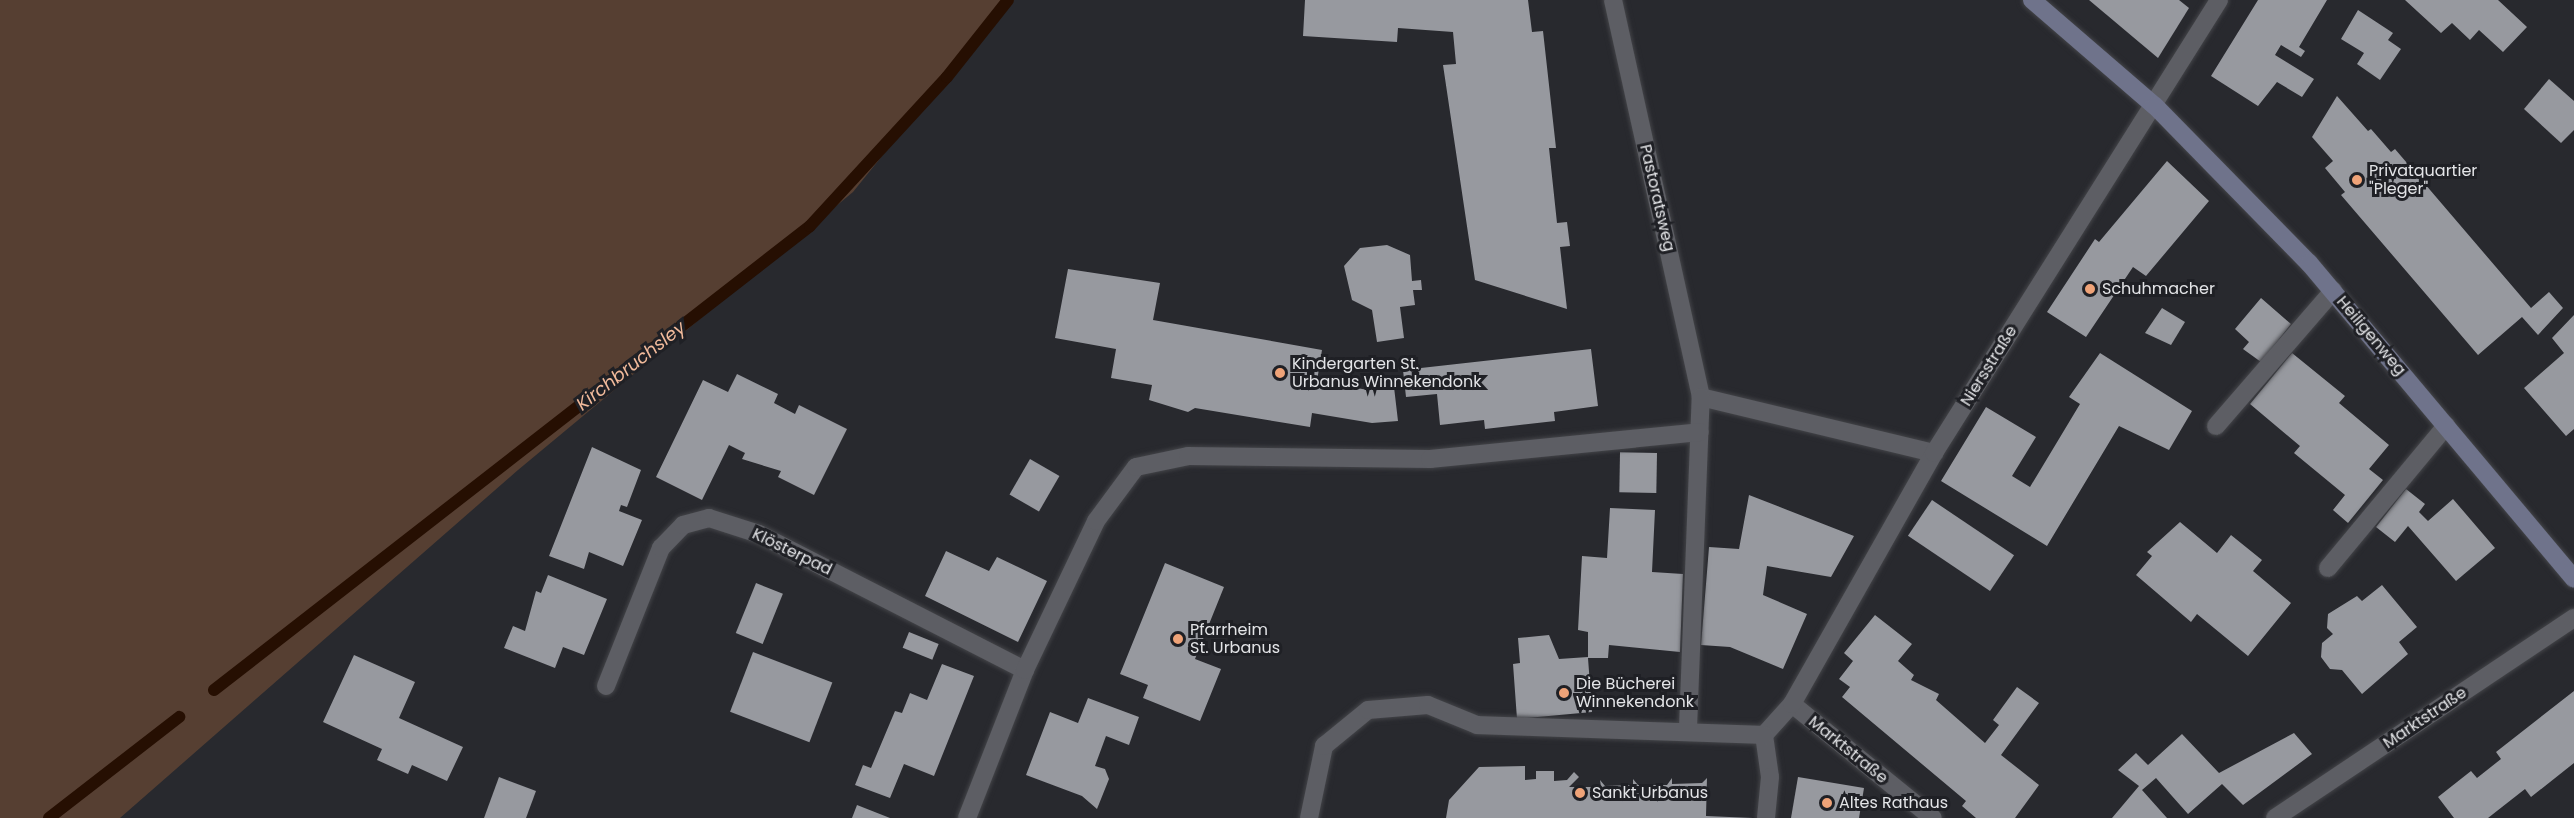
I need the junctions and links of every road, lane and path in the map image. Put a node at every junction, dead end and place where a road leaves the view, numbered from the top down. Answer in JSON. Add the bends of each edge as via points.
{"nodes":[{"id":1,"x":1613,"y":0,"type":"edge"},
{"id":2,"x":2032,"y":0,"type":"edge"},
{"id":3,"x":2219,"y":0,"type":"edge"},
{"id":4,"x":2155,"y":106,"type":"junction"},
{"id":5,"x":2332,"y":291,"type":"junction"},
{"id":6,"x":1701,"y":397,"type":"junction"},
{"id":7,"x":2216,"y":426,"type":"dead end"},
{"id":8,"x":2446,"y":426,"type":"junction"},
{"id":9,"x":1700,"y":432,"type":"junction"},
{"id":10,"x":1934,"y":453,"type":"junction"},
{"id":11,"x":2328,"y":568,"type":"dead end"},
{"id":12,"x":2574,"y":579,"type":"edge"},
{"id":13,"x":2574,"y":618,"type":"edge"},
{"id":14,"x":1025,"y":670,"type":"junction"},
{"id":15,"x":606,"y":686,"type":"dead end"},
{"id":16,"x":1792,"y":704,"type":"junction"},
{"id":17,"x":1686,"y":728,"type":"junction"},
{"id":18,"x":1764,"y":735,"type":"junction"},
{"id":19,"x":967,"y":818,"type":"edge"},
{"id":20,"x":1309,"y":818,"type":"edge"},
{"id":21,"x":1766,"y":818,"type":"edge"},
{"id":22,"x":1932,"y":818,"type":"edge"},
{"id":23,"x":2275,"y":818,"type":"edge"}],
"edges":[{"from":1,"to":6,"type":"street","name":"Pastoratsweg"},
{"from":2,"to":4,"type":"street","name":"Heiligenweg"},
{"from":3,"to":4,"type":"street","name":"Niersstraße"},
{"from":4,"to":5,"type":"street","name":"Heiligenweg"},
{"from":4,"to":10,"type":"street","name":"Niersstraße"},
{"from":5,"to":7,"type":"street"},
{"from":5,"to":8,"type":"street","name":"Heiligenweg"},
{"from":6,"to":9,"type":"street","name":"Pastoratsweg"},
{"from":6,"to":10,"type":"street"},
{"from":8,"to":11,"type":"street"},
{"from":8,"to":12,"type":"street","name":"Heiligenweg"},
{"from":9,"to":14,"type":"street","via":[[1430,459],[1188,456],[1136,467],[1096,521]]},
{"from":9,"to":17,"type":"street","name":"Pastoratsweg"},
{"from":10,"to":16,"type":"street","name":"Niersstraße"},
{"from":13,"to":23,"type":"street","name":"Marktstraße"},
{"from":14,"to":15,"type":"street","name":"Klösterpad","via":[[759,534],[709,518],[683,525],[661,548]]},
{"from":14,"to":19,"type":"street"},
{"from":16,"to":18,"type":"street","name":"Niersstraße"},
{"from":16,"to":22,"type":"street","name":"Marktstraße"},
{"from":17,"to":18,"type":"street"},
{"from":17,"to":20,"type":"street","via":[[1477,725],[1428,705],[1368,710],[1324,746]]},
{"from":18,"to":21,"type":"street","via":[[1770,777]]}]}
